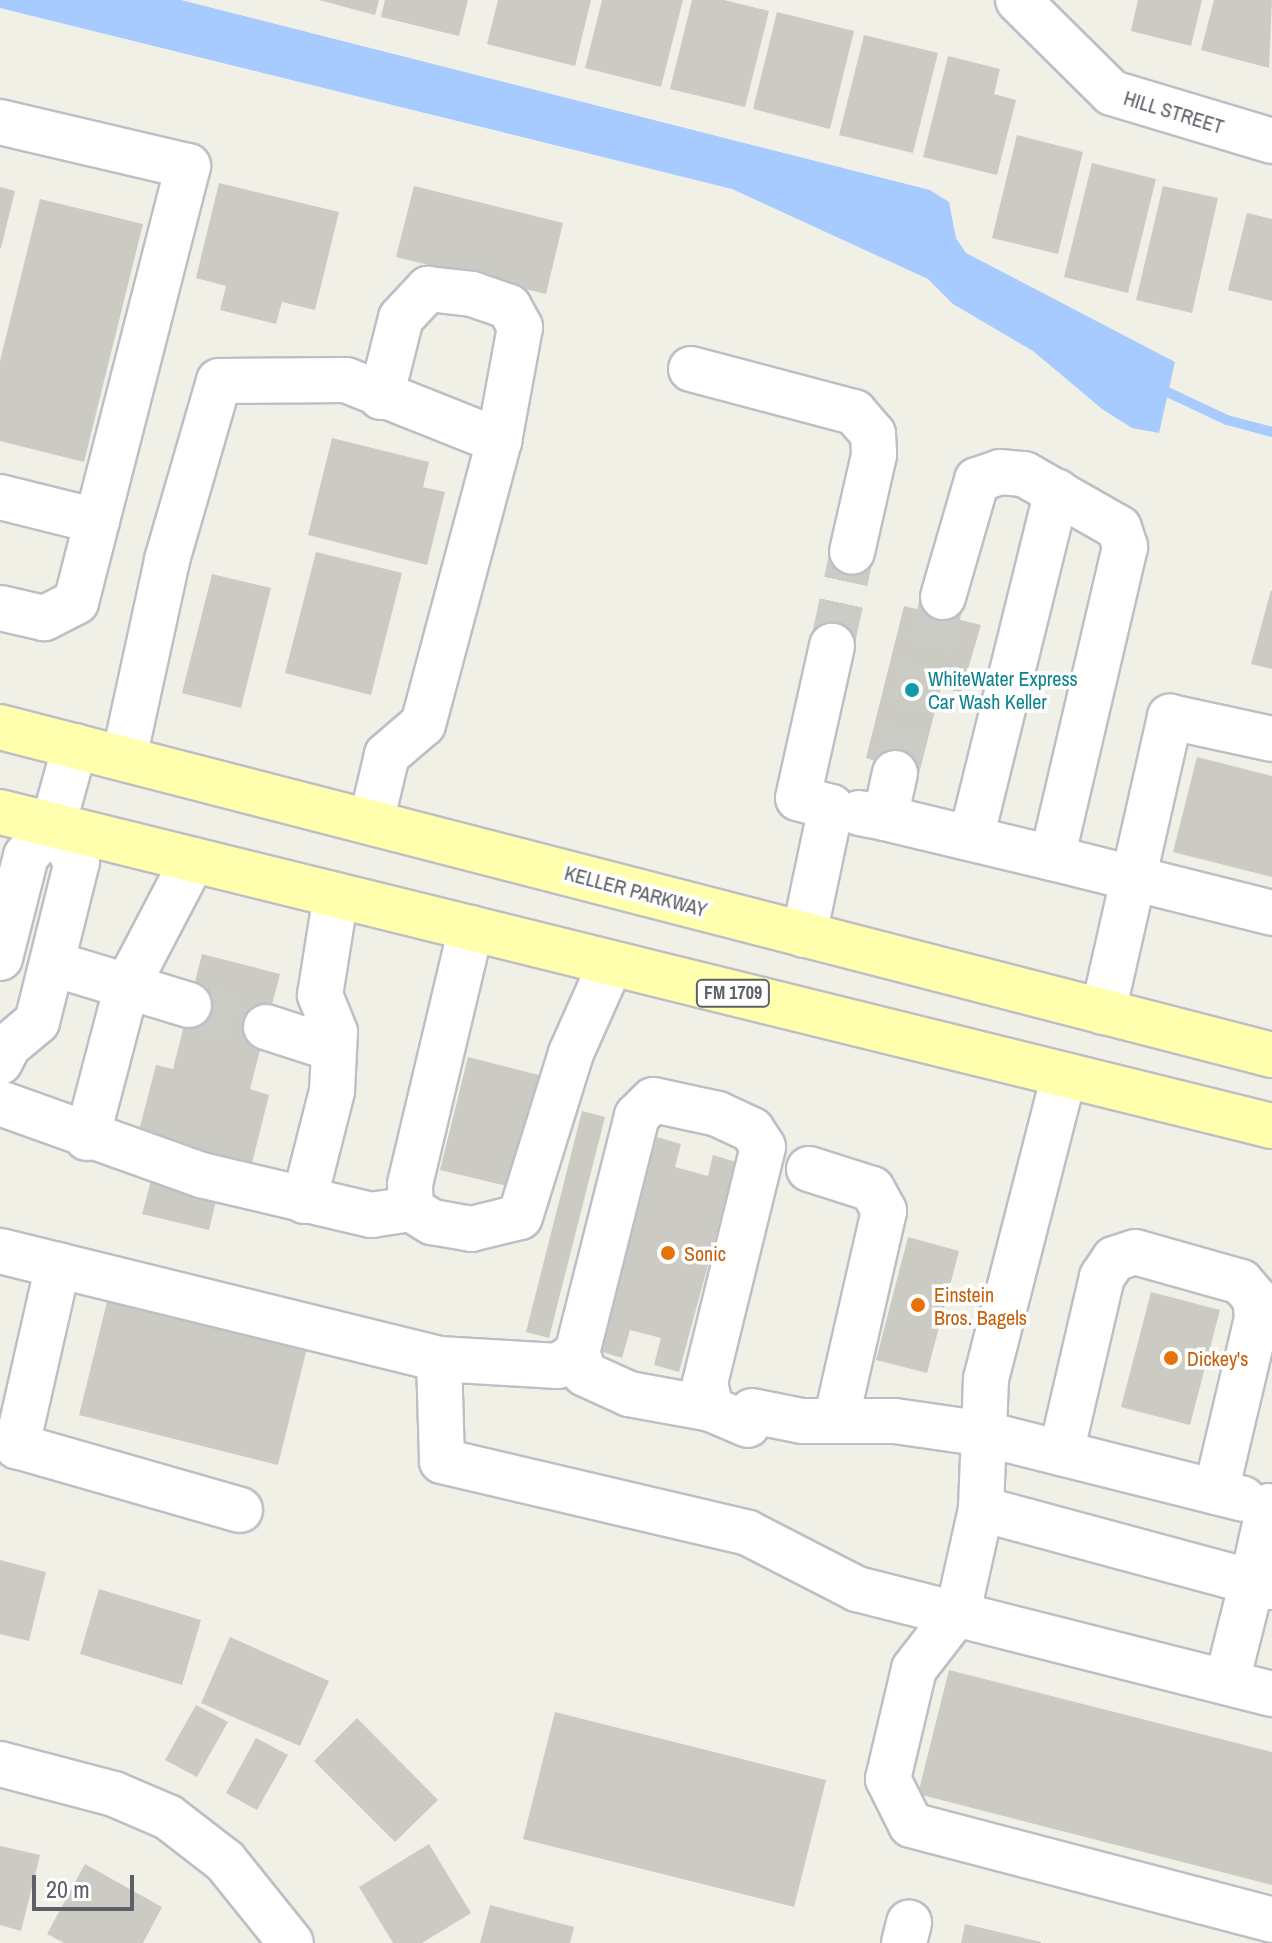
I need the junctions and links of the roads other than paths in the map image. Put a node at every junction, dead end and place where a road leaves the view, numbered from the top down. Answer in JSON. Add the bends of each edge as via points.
{"nodes":[{"id":1,"x":1018,"y":0,"type":"edge"},
{"id":2,"x":1066,"y":19,"type":"edge"},
{"id":3,"x":0,"y":122,"type":"edge"},
{"id":4,"x":1272,"y":141,"type":"edge"},
{"id":5,"x":691,"y":369,"type":"dead end"},
{"id":6,"x":381,"y":397,"type":"junction"},
{"id":7,"x":499,"y":441,"type":"junction"},
{"id":8,"x":1057,"y":491,"type":"junction"},
{"id":9,"x":0,"y":497,"type":"edge"},
{"id":10,"x":97,"y":521,"type":"junction"},
{"id":11,"x":852,"y":552,"type":"tunnel mouth"},
{"id":12,"x":943,"y":597,"type":"tunnel mouth"},
{"id":13,"x":0,"y":608,"type":"edge"},
{"id":14,"x":832,"y":646,"type":"tunnel mouth"},
{"id":15,"x":0,"y":727,"type":"edge"},
{"id":16,"x":1272,"y":739,"type":"edge"},
{"id":17,"x":75,"y":746,"type":"junction"},
{"id":18,"x":124,"y":758,"type":"junction"},
{"id":19,"x":895,"y":773,"type":"tunnel mouth"},
{"id":20,"x":831,"y":807,"type":"junction"},
{"id":21,"x":0,"y":812,"type":"edge"},
{"id":22,"x":885,"y":818,"type":"junction"},
{"id":23,"x":371,"y":822,"type":"junction"},
{"id":24,"x":53,"y":825,"type":"junction"},
{"id":25,"x":971,"y":838,"type":"junction"},
{"id":26,"x":1052,"y":858,"type":"junction"},
{"id":27,"x":193,"y":860,"type":"junction"},
{"id":28,"x":1134,"y":880,"type":"junction"},
{"id":29,"x":336,"y":895,"type":"junction"},
{"id":30,"x":1272,"y":913,"type":"edge"},
{"id":31,"x":471,"y":928,"type":"junction"},
{"id":32,"x":804,"y":935,"type":"junction"},
{"id":33,"x":1,"y":949,"type":"edge"},
{"id":34,"x":611,"y":963,"type":"junction"},
{"id":35,"x":54,"y":964,"type":"junction"},
{"id":36,"x":127,"y":986,"type":"junction"},
{"id":37,"x":189,"y":1005,"type":"tunnel mouth"},
{"id":38,"x":1103,"y":1012,"type":"junction"},
{"id":39,"x":266,"y":1027,"type":"tunnel mouth"},
{"id":40,"x":3,"y":1046,"type":"edge"},
{"id":41,"x":334,"y":1049,"type":"junction"},
{"id":42,"x":1272,"y":1055,"type":"edge"},
{"id":43,"x":1064,"y":1075,"type":"junction"},
{"id":44,"x":0,"y":1103,"type":"edge"},
{"id":45,"x":1272,"y":1126,"type":"edge"},
{"id":46,"x":752,"y":1130,"type":"junction"},
{"id":47,"x":87,"y":1138,"type":"junction"},
{"id":48,"x":304,"y":1201,"type":"junction"},
{"id":49,"x":411,"y":1209,"type":"junction"},
{"id":50,"x":0,"y":1251,"type":"edge"},
{"id":51,"x":58,"y":1265,"type":"junction"},
{"id":52,"x":577,"y":1353,"type":"junction"},
{"id":53,"x":439,"y":1359,"type":"junction"},
{"id":54,"x":737,"y":1415,"type":"junction"},
{"id":55,"x":836,"y":1421,"type":"junction"},
{"id":56,"x":985,"y":1434,"type":"junction"},
{"id":57,"x":1061,"y":1453,"type":"junction"},
{"id":58,"x":1216,"y":1492,"type":"junction"},
{"id":59,"x":1271,"y":1506,"type":"edge"},
{"id":60,"x":981,"y":1509,"type":"junction"},
{"id":61,"x":240,"y":1510,"type":"dead end"},
{"id":62,"x":1262,"y":1584,"type":"edge"},
{"id":63,"x":958,"y":1612,"type":"junction"},
{"id":64,"x":1227,"y":1681,"type":"junction"},
{"id":65,"x":1272,"y":1694,"type":"edge"},
{"id":66,"x":0,"y":1764,"type":"edge"},
{"id":67,"x":1272,"y":1920,"type":"edge"},
{"id":68,"x":291,"y":1943,"type":"edge"}],
"edges":[{"from":1,"to":2,"type":"street","name":"HILL STREET"},
{"from":2,"to":4,"type":"street","name":"HILL STREET","via":[[1112,93]]},
{"from":3,"to":10,"type":"street","via":[[188,166]]},
{"from":5,"to":11,"type":"street","via":[[854,412],[873,434],[874,455]]},
{"from":6,"to":7,"type":"street"},
{"from":6,"to":7,"type":"street","via":[[401,318],[414,299],[428,289],[496,302],[509,307],[520,327]]},
{"from":6,"to":18,"type":"street","via":[[346,380],[219,381],[167,560]]},
{"from":7,"to":23,"type":"street","via":[[423,724],[387,755]]},
{"from":8,"to":12,"type":"street","via":[[1024,474],[1000,472],[977,480]]},
{"from":8,"to":25,"type":"street"},
{"from":8,"to":26,"type":"street","via":[[1119,528],[1125,547]]},
{"from":9,"to":10,"type":"street"},
{"from":10,"to":13,"type":"street","via":[[76,602],[44,618]]},
{"from":14,"to":20,"type":"street","via":[[798,798]]},
{"from":15,"to":17,"type":"main road","name":"KELLER PARKWAY"},
{"from":16,"to":28,"type":"street","via":[[1170,717]]},
{"from":17,"to":18,"type":"main road","name":"KELLER PARKWAY"},
{"from":17,"to":24,"type":"street"},
{"from":18,"to":23,"type":"main road","name":"KELLER PARKWAY"},
{"from":19,"to":22,"type":"street"},
{"from":20,"to":22,"type":"street"},
{"from":20,"to":32,"type":"street"},
{"from":21,"to":24,"type":"main road","number":"FM 1709"},
{"from":22,"to":25,"type":"street"},
{"from":23,"to":32,"type":"main road","name":"KELLER PARKWAY"},
{"from":24,"to":27,"type":"main road","number":"FM 1709"},
{"from":24,"to":33,"type":"street","via":[[26,856]]},
{"from":24,"to":35,"type":"street","via":[[77,862]]},
{"from":25,"to":26,"type":"street"},
{"from":26,"to":28,"type":"street"},
{"from":27,"to":29,"type":"main road","number":"FM 1709"},
{"from":27,"to":36,"type":"street"},
{"from":28,"to":30,"type":"street"},
{"from":28,"to":38,"type":"street"},
{"from":29,"to":31,"type":"main road","number":"FM 1709"},
{"from":29,"to":41,"type":"street","via":[[320,995],[335,1032]]},
{"from":31,"to":34,"type":"main road","number":"FM 1709"},
{"from":31,"to":49,"type":"street","via":[[410,1184]]},
{"from":32,"to":38,"type":"main road","name":"KELLER PARKWAY"},
{"from":34,"to":43,"type":"main road","number":"FM 1709"},
{"from":34,"to":49,"type":"street","via":[[571,1053],[520,1217],[471,1229],[432,1222]]},
{"from":35,"to":36,"type":"street"},
{"from":35,"to":40,"type":"street","via":[[37,1022]]},
{"from":36,"to":37,"type":"street"},
{"from":36,"to":47,"type":"street"},
{"from":38,"to":42,"type":"main road","name":"KELLER PARKWAY"},
{"from":39,"to":41,"type":"street"},
{"from":41,"to":48,"type":"street","via":[[332,1091]]},
{"from":43,"to":45,"type":"main road","number":"FM 1709"},
{"from":43,"to":56,"type":"street","via":[[986,1379]]},
{"from":44,"to":47,"type":"street"},
{"from":46,"to":52,"type":"street","via":[[718,1114],[653,1100],[637,1116]]},
{"from":46,"to":54,"type":"street","via":[[763,1147],[761,1169],[705,1383]]},
{"from":46,"to":55,"type":"street","via":[[872,1189],[884,1211]]},
{"from":47,"to":48,"type":"street"},
{"from":48,"to":49,"type":"street","via":[[371,1215]]},
{"from":50,"to":51,"type":"street"},
{"from":51,"to":53,"type":"street"},
{"from":51,"to":61,"type":"street","via":[[17,1446]]},
{"from":52,"to":53,"type":"street","via":[[558,1366]]},
{"from":52,"to":54,"type":"street","via":[[585,1374],[629,1394]]},
{"from":53,"to":63,"type":"street","via":[[442,1461],[748,1533],[857,1589]]},
{"from":54,"to":55,"type":"street"},
{"from":55,"to":56,"type":"street","via":[[895,1421]]},
{"from":56,"to":57,"type":"street"},
{"from":56,"to":60,"type":"street"},
{"from":57,"to":58,"type":"street"},
{"from":57,"to":58,"type":"street","via":[[1102,1277],[1114,1259],[1135,1252],[1241,1282],[1255,1298],[1257,1318]]},
{"from":58,"to":59,"type":"street"},
{"from":59,"to":62,"type":"street"},
{"from":60,"to":62,"type":"street"},
{"from":60,"to":63,"type":"street"},
{"from":62,"to":64,"type":"street"},
{"from":63,"to":64,"type":"street"},
{"from":63,"to":67,"type":"street","via":[[914,1669],[888,1779],[911,1825]]},
{"from":64,"to":65,"type":"street"},
{"from":66,"to":68,"type":"street","via":[[114,1794],[168,1817],[225,1861]]}]}
